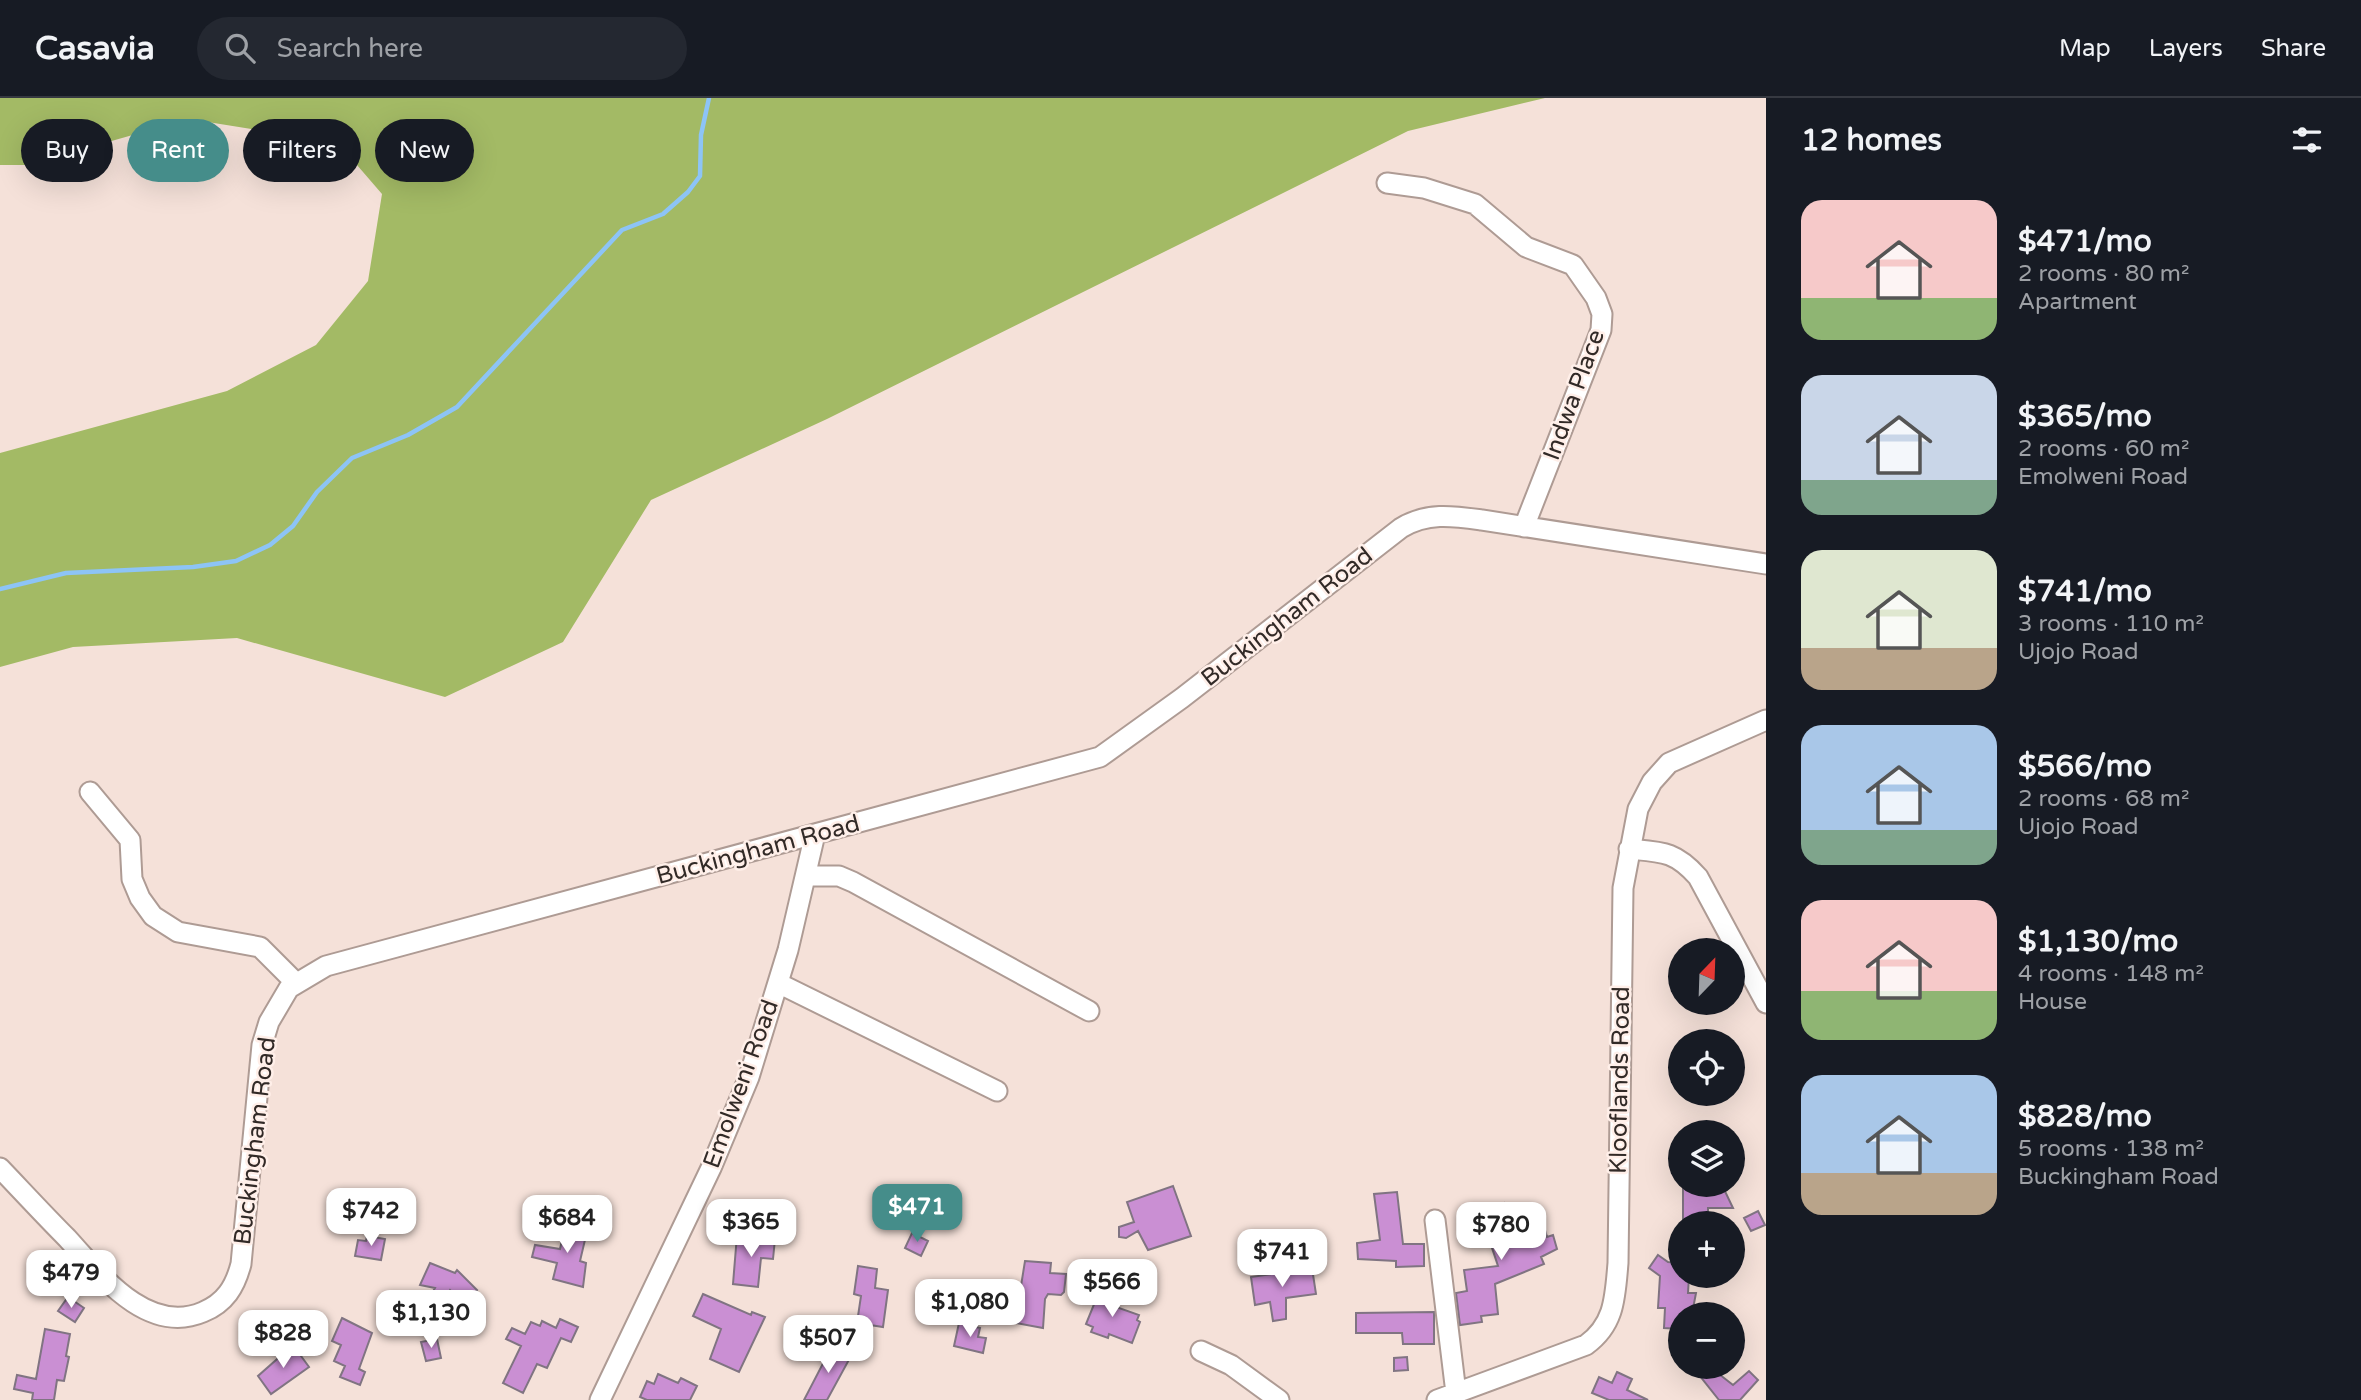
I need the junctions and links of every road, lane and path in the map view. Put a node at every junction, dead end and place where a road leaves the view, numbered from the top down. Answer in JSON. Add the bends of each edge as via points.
{"nodes":[{"id":1,"x":1387,"y":183,"type":"dead end"},
{"id":2,"x":1524,"y":527,"type":"junction"},
{"id":3,"x":1766,"y":564,"type":"edge"},
{"id":4,"x":1766,"y":720,"type":"edge"},
{"id":5,"x":90,"y":792,"type":"dead end"},
{"id":6,"x":815,"y":834,"type":"junction"},
{"id":7,"x":1629,"y":849,"type":"junction"},
{"id":8,"x":807,"y":876,"type":"junction"},
{"id":9,"x":296,"y":983,"type":"junction"},
{"id":10,"x":778,"y":983,"type":"junction"},
{"id":11,"x":1766,"y":1003,"type":"edge"},
{"id":12,"x":1089,"y":1011,"type":"dead end"},
{"id":13,"x":997,"y":1091,"type":"dead end"},
{"id":14,"x":0,"y":1168,"type":"edge"},
{"id":15,"x":1435,"y":1220,"type":"dead end"},
{"id":16,"x":1201,"y":1352,"type":"dead end"},
{"id":17,"x":1456,"y":1393,"type":"junction"},
{"id":18,"x":600,"y":1400,"type":"edge"},
{"id":19,"x":1279,"y":1400,"type":"edge"},
{"id":20,"x":1437,"y":1400,"type":"edge"}],
"edges":[{"from":1,"to":2,"type":"street","name":"Indwa Place","via":[[1424,188],[1475,204],[1527,247],[1573,265],[1596,298],[1601,330]]},
{"from":2,"to":3,"type":"street","name":"Buckingham Road"},
{"from":2,"to":6,"type":"street","name":"Buckingham Road","via":[[1447,516],[1411,522],[1100,757]]},
{"from":4,"to":7,"type":"street","name":"Klooflands Road","via":[[1669,763],[1638,809]]},
{"from":5,"to":9,"type":"street","via":[[130,839],[132,879],[153,916],[178,932],[260,947]]},
{"from":6,"to":8,"type":"street","name":"Emolweni Road"},
{"from":6,"to":9,"type":"street","name":"Buckingham Road","via":[[326,966]]},
{"from":7,"to":11,"type":"street","via":[[1666,852],[1683,860],[1699,877]]},
{"from":7,"to":17,"type":"street","name":"Klooflands Road","via":[[1622,912],[1618,1264],[1610,1321],[1586,1345]]},
{"from":8,"to":10,"type":"street","name":"Emolweni Road"},
{"from":8,"to":12,"type":"street","via":[[839,876],[853,882]]},
{"from":9,"to":14,"type":"street","name":"Buckingham Road","via":[[279,1000],[262,1045],[238,1274],[234,1287],[208,1310],[188,1318],[162,1316],[116,1291]]},
{"from":10,"to":13,"type":"street"},
{"from":10,"to":18,"type":"street","name":"Emolweni Road","via":[[749,1077],[711,1168]]},
{"from":15,"to":17,"type":"street"},
{"from":16,"to":19,"type":"street","via":[[1231,1365]]},
{"from":17,"to":20,"type":"street","name":"Klooflands Road"}]}
